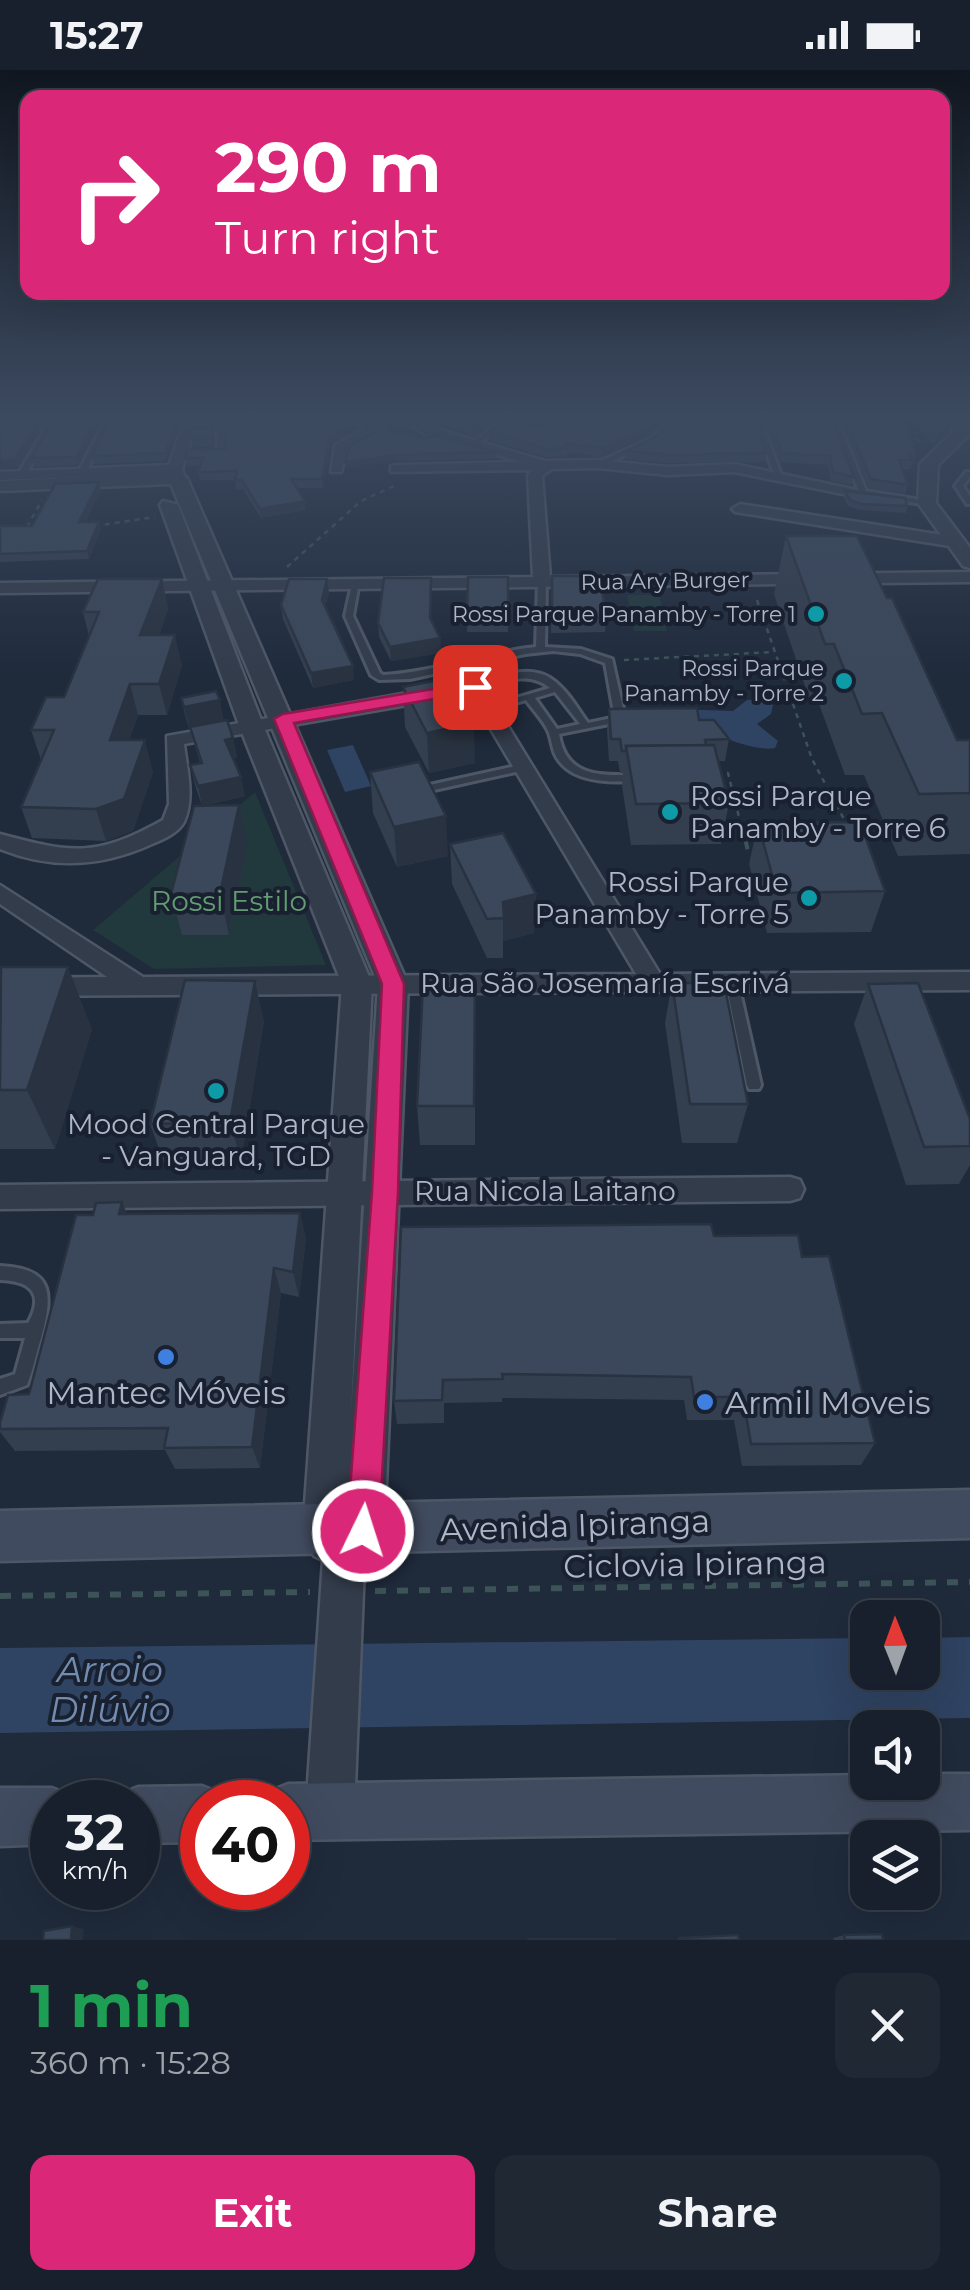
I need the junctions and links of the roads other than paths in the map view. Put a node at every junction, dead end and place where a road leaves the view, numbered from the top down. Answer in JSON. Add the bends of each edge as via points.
{"nodes":[{"id":1,"x":172,"y":503,"type":"edge"},
{"id":2,"x":184,"y":503,"type":"edge"},
{"id":3,"x":537,"y":503,"type":"edge"},
{"id":4,"x":927,"y":503,"type":"edge"},
{"id":5,"x":740,"y":509,"type":"dead end"},
{"id":6,"x":956,"y":542,"type":"junction"},
{"id":7,"x":970,"y":562,"type":"edge"},
{"id":8,"x":970,"y":577,"type":"edge"},
{"id":9,"x":542,"y":582,"type":"junction"},
{"id":10,"x":356,"y":584,"type":"junction"},
{"id":11,"x":213,"y":586,"type":"junction"},
{"id":12,"x":0,"y":588,"type":"edge"},
{"id":13,"x":540,"y":649,"type":"junction"},
{"id":14,"x":475,"y":687,"type":"junction"},
{"id":15,"x":557,"y":689,"type":"junction"},
{"id":16,"x":529,"y":697,"type":"junction"},
{"id":17,"x":490,"y":707,"type":"junction"},
{"id":18,"x":283,"y":719,"type":"junction"},
{"id":19,"x":250,"y":725,"type":"junction"},
{"id":20,"x":586,"y":726,"type":"junction"},
{"id":21,"x":554,"y":732,"type":"junction"},
{"id":22,"x":526,"y":767,"type":"junction"},
{"id":23,"x":662,"y":777,"type":"edge"},
{"id":24,"x":403,"y":794,"type":"edge"},
{"id":25,"x":322,"y":811,"type":"junction"},
{"id":26,"x":290,"y":820,"type":"junction"},
{"id":27,"x":0,"y":841,"type":"edge"},
{"id":28,"x":0,"y":893,"type":"edge"},
{"id":29,"x":970,"y":981,"type":"edge"},
{"id":30,"x":732,"y":983,"type":"junction"},
{"id":31,"x":357,"y":984,"type":"junction"},
{"id":32,"x":393,"y":984,"type":"junction"},
{"id":33,"x":654,"y":984,"type":"junction"},
{"id":34,"x":138,"y":986,"type":"junction"},
{"id":35,"x":0,"y":987,"type":"edge"},
{"id":36,"x":754,"y":1085,"type":"dead end"},
{"id":37,"x":790,"y":1189,"type":"dead end"},
{"id":38,"x":347,"y":1192,"type":"junction"},
{"id":39,"x":385,"y":1192,"type":"junction"},
{"id":40,"x":0,"y":1197,"type":"edge"},
{"id":41,"x":0,"y":1272,"type":"edge"},
{"id":42,"x":38,"y":1324,"type":"junction"},
{"id":43,"x":0,"y":1331,"type":"edge"},
{"id":44,"x":0,"y":1387,"type":"edge"},
{"id":45,"x":970,"y":1514,"type":"edge"},
{"id":46,"x":0,"y":1536,"type":"edge"},
{"id":47,"x":343,"y":1563,"type":"junction"},
{"id":48,"x":316,"y":1797,"type":"edge"},
{"id":49,"x":970,"y":1802,"type":"edge"},
{"id":50,"x":30,"y":1816,"type":"edge"},
{"id":51,"x":0,"y":1817,"type":"edge"}],
"edges":[{"from":1,"to":11,"type":"street","via":[[172,515]]},
{"from":2,"to":11,"type":"street"},
{"from":3,"to":9,"type":"street"},
{"from":4,"to":6,"type":"street"},
{"from":5,"to":6,"type":"street"},
{"from":6,"to":7,"type":"street"},
{"from":8,"to":9,"type":"street","name":"Rua Ary Burger"},
{"from":9,"to":10,"type":"street","name":"Rua Ary Burger"},
{"from":9,"to":13,"type":"lane"},
{"from":10,"to":11,"type":"street","name":"Rua Ary Burger"},
{"from":10,"to":13,"type":"lane","via":[[349,616],[382,678]]},
{"from":11,"to":12,"type":"street","name":"Rua Ary Burger"},
{"from":11,"to":18,"type":"street"},
{"from":11,"to":19,"type":"street"},
{"from":13,"to":20,"type":"lane","via":[[593,653],[609,661],[619,713],[616,720]]},
{"from":14,"to":15,"type":"lane","via":[[532,674],[547,677]]},
{"from":14,"to":17,"type":"street"},
{"from":14,"to":18,"type":"street"},
{"from":15,"to":16,"type":"lane"},
{"from":15,"to":20,"type":"lane"},
{"from":16,"to":17,"type":"lane"},
{"from":16,"to":21,"type":"lane"},
{"from":17,"to":22,"type":"street"},
{"from":18,"to":19,"type":"street"},
{"from":18,"to":25,"type":"street"},
{"from":19,"to":26,"type":"street"},
{"from":19,"to":27,"type":"street","via":[[174,740],[180,804],[172,824],[143,842],[109,856],[72,859],[30,855]]},
{"from":20,"to":21,"type":"lane"},
{"from":21,"to":23,"type":"lane","via":[[565,764],[587,778]]},
{"from":22,"to":24,"type":"lane"},
{"from":22,"to":33,"type":"street"},
{"from":25,"to":26,"type":"street"},
{"from":25,"to":32,"type":"street"},
{"from":26,"to":31,"type":"street"},
{"from":28,"to":34,"type":"street"},
{"from":29,"to":30,"type":"street","name":"Rua São Josemaría Escrivá","via":[[908,989]]},
{"from":30,"to":33,"type":"street","name":"Rua São Josemaría Escrivá"},
{"from":30,"to":36,"type":"lane"},
{"from":31,"to":32,"type":"street","name":"Rua São Josemaría Escrivá"},
{"from":31,"to":34,"type":"street","name":"Rua São Josemaría Escrivá"},
{"from":31,"to":38,"type":"street"},
{"from":32,"to":33,"type":"street","name":"Rua São Josemaría Escrivá"},
{"from":32,"to":39,"type":"street"},
{"from":34,"to":35,"type":"street","name":"Rua São Josemaría Escrivá"},
{"from":37,"to":39,"type":"street","name":"Rua Nicola Laitano"},
{"from":38,"to":39,"type":"street","name":"Rua Nicola Laitano"},
{"from":38,"to":40,"type":"street","name":"Rua Nicola Laitano"},
{"from":38,"to":47,"type":"street"},
{"from":39,"to":47,"type":"street"},
{"from":41,"to":42,"type":"lane","via":[[24,1273],[40,1284]]},
{"from":42,"to":43,"type":"lane"},
{"from":42,"to":44,"type":"lane","via":[[21,1380]]},
{"from":45,"to":47,"type":"main road","name":"Avenida Ipiranga"},
{"from":46,"to":47,"type":"main road","name":"Avenida Ipiranga"},
{"from":47,"to":48,"type":"street"},
{"from":48,"to":49,"type":"main road"},
{"from":50,"to":51,"type":"main road"}]}
